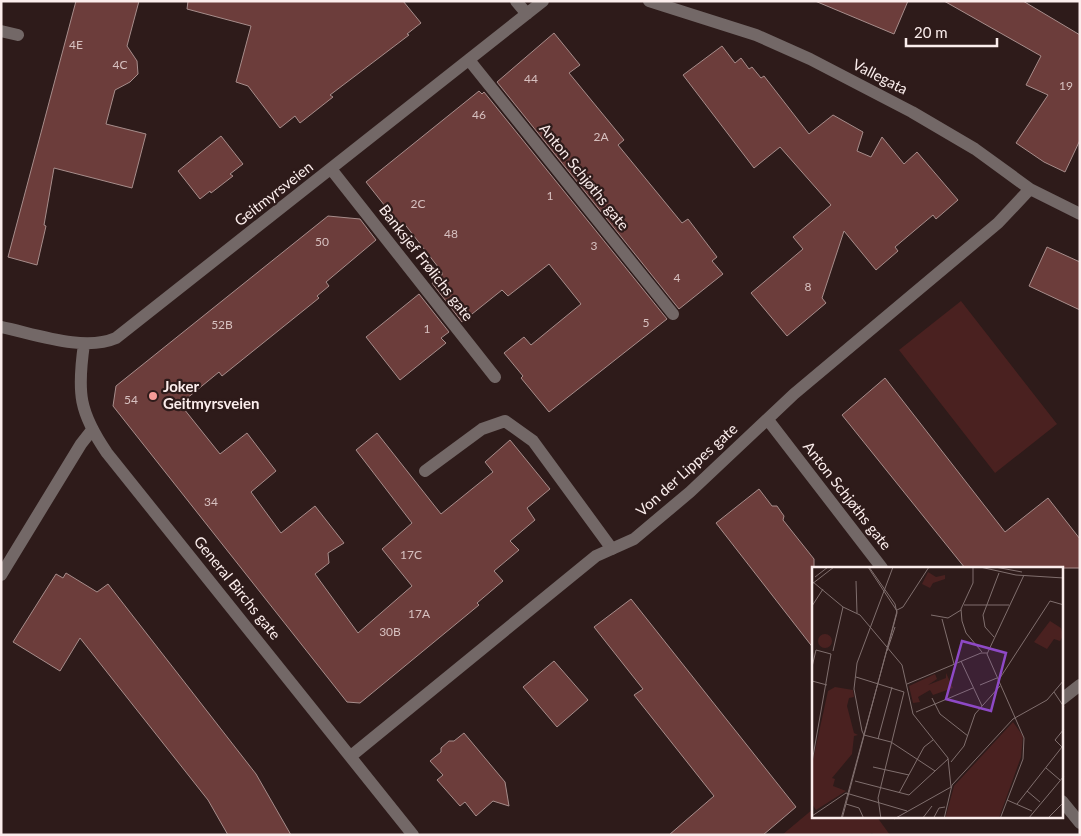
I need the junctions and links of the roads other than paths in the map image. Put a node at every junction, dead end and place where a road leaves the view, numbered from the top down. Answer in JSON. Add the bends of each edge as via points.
{"nodes":[{"id":1,"x":516,"y":1,"type":"edge"},
{"id":2,"x":543,"y":1,"type":"edge"},
{"id":3,"x":649,"y":1,"type":"edge"},
{"id":4,"x":527,"y":14,"type":"junction"},
{"id":5,"x":1,"y":31,"type":"edge"},
{"id":6,"x":18,"y":35,"type":"dead end"},
{"id":7,"x":469,"y":60,"type":"junction"},
{"id":8,"x":331,"y":169,"type":"junction"},
{"id":9,"x":1030,"y":189,"type":"junction"},
{"id":10,"x":1080,"y":214,"type":"edge"},
{"id":11,"x":673,"y":314,"type":"dead end"},
{"id":12,"x":1,"y":328,"type":"edge"},
{"id":13,"x":84,"y":344,"type":"junction"},
{"id":14,"x":495,"y":377,"type":"dead end"},
{"id":15,"x":768,"y":420,"type":"junction"},
{"id":16,"x":92,"y":430,"type":"junction"},
{"id":17,"x":425,"y":471,"type":"dead end"},
{"id":18,"x":612,"y":549,"type":"junction"},
{"id":19,"x":881,"y":567,"type":"edge"},
{"id":20,"x":1,"y":575,"type":"edge"},
{"id":21,"x":1080,"y":685,"type":"edge"},
{"id":22,"x":1064,"y":697,"type":"edge"},
{"id":23,"x":351,"y":756,"type":"junction"},
{"id":24,"x":1064,"y":803,"type":"edge"},
{"id":25,"x":1080,"y":823,"type":"edge"},
{"id":26,"x":413,"y":835,"type":"edge"}],
"edges":[{"from":1,"to":4,"type":"street"},
{"from":2,"to":4,"type":"street","name":"Geitmyrsveien"},
{"from":3,"to":9,"type":"street","name":"Vallegata","via":[[756,35],[810,59],[975,149]]},
{"from":4,"to":7,"type":"street","name":"Geitmyrsveien"},
{"from":5,"to":6,"type":"street"},
{"from":7,"to":8,"type":"street","name":"Geitmyrsveien"},
{"from":7,"to":11,"type":"street","name":"Anton Schjøths gate"},
{"from":8,"to":13,"type":"street","name":"Geitmyrsveien","via":[[127,331],[105,343]]},
{"from":8,"to":14,"type":"street","name":"Banksjef Frølichs gate"},
{"from":9,"to":10,"type":"street","name":"Vallegata"},
{"from":9,"to":15,"type":"street","name":"Von der Lippes gate","via":[[998,223],[794,394]]},
{"from":12,"to":13,"type":"street","name":"Geitmyrsveien"},
{"from":13,"to":16,"type":"street","name":"General Birchs gate","via":[[81,395]]},
{"from":15,"to":18,"type":"street","name":"Von der Lippes gate","via":[[634,539]]},
{"from":15,"to":19,"type":"street","name":"Anton Schjøths gate"},
{"from":16,"to":20,"type":"street"},
{"from":16,"to":23,"type":"street","name":"General Birchs gate","via":[[107,453]]},
{"from":17,"to":18,"type":"street","via":[[482,429],[505,421],[533,441]]},
{"from":18,"to":23,"type":"street","name":"Von der Lippes gate","via":[[596,556]]},
{"from":21,"to":22,"type":"street"},
{"from":23,"to":26,"type":"street","name":"General Birchs gate"},
{"from":24,"to":25,"type":"street"}]}
